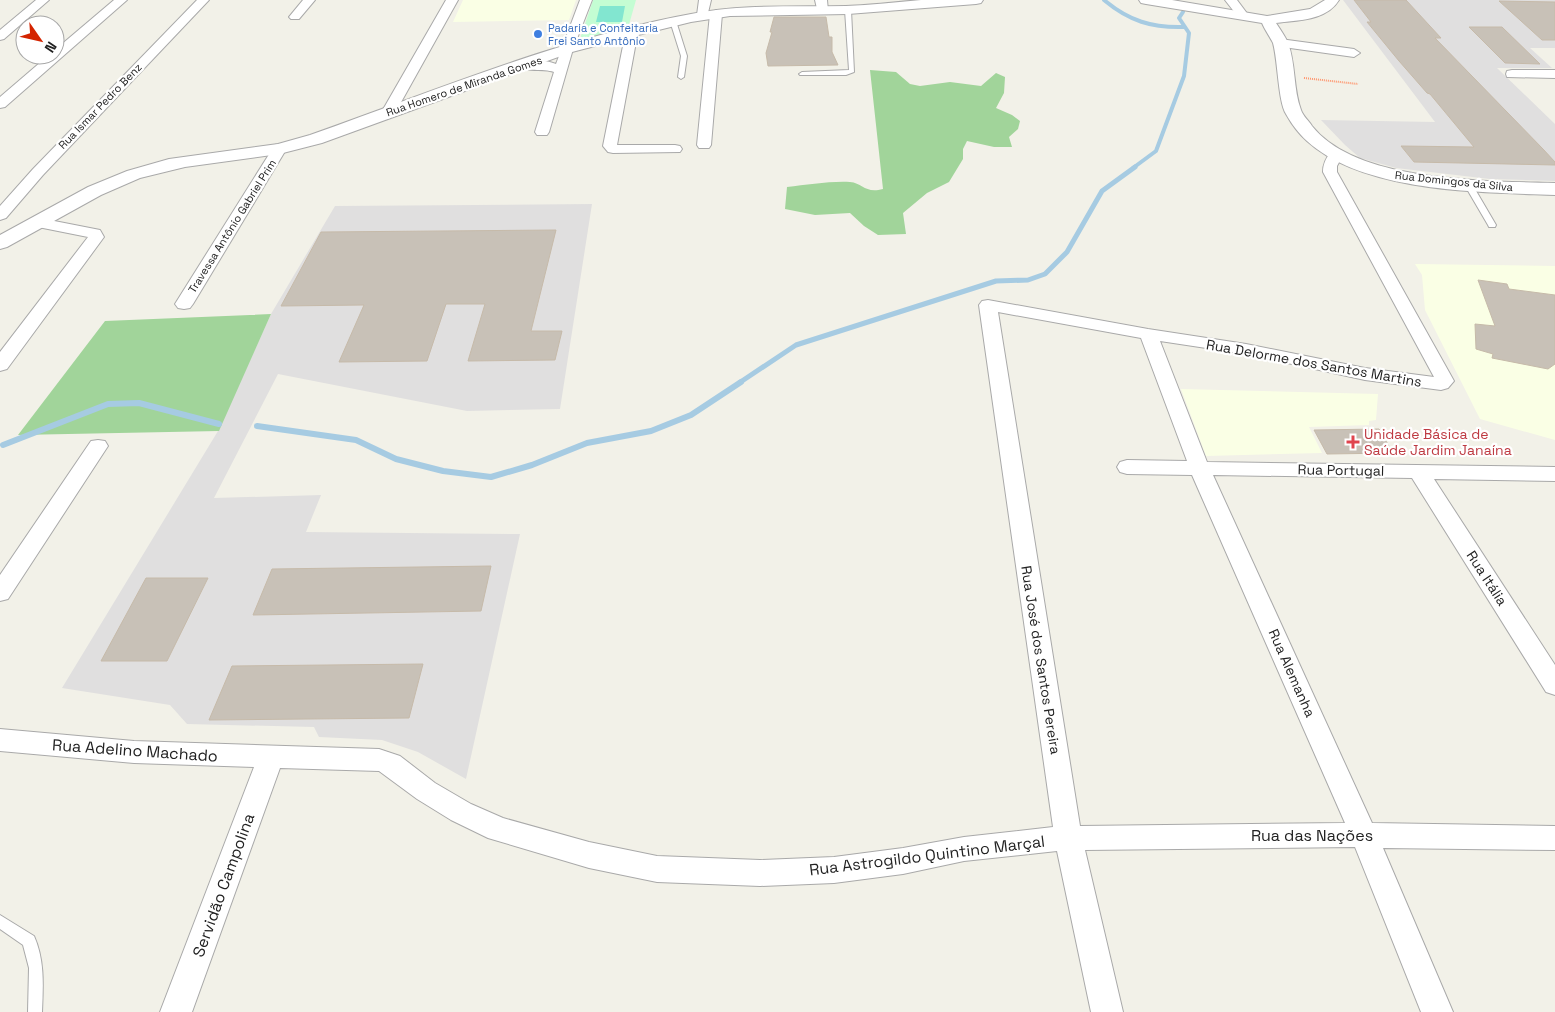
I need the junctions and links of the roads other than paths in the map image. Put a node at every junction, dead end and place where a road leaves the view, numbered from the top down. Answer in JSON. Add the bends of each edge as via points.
{"nodes":[{"id":1,"x":43,"y":0,"type":"edge"},
{"id":2,"x":121,"y":0,"type":"edge"},
{"id":3,"x":203,"y":0,"type":"edge"},
{"id":4,"x":309,"y":0,"type":"edge"},
{"id":5,"x":452,"y":0,"type":"edge"},
{"id":6,"x":586,"y":0,"type":"edge"},
{"id":7,"x":967,"y":0,"type":"edge"},
{"id":8,"x":1147,"y":0,"type":"edge"},
{"id":9,"x":1231,"y":0,"type":"edge"},
{"id":10,"x":1332,"y":0,"type":"edge"},
{"id":11,"x":821,"y":6,"type":"edge"},
{"id":12,"x":708,"y":10,"type":"edge"},
{"id":13,"x":848,"y":10,"type":"junction"},
{"id":14,"x":1243,"y":16,"type":"junction"},
{"id":15,"x":295,"y":18,"type":"dead end"},
{"id":16,"x":1267,"y":20,"type":"junction"},
{"id":17,"x":673,"y":22,"type":"junction"},
{"id":18,"x":632,"y":31,"type":"junction"},
{"id":19,"x":0,"y":36,"type":"edge"},
{"id":20,"x":1280,"y":44,"type":"junction"},
{"id":21,"x":568,"y":49,"type":"junction"},
{"id":22,"x":1354,"y":53,"type":"dead end"},
{"id":23,"x":524,"y":65,"type":"junction"},
{"id":24,"x":561,"y":70,"type":"junction"},
{"id":25,"x":802,"y":74,"type":"dead end"},
{"id":26,"x":1512,"y":74,"type":"dead end"},
{"id":27,"x":1555,"y":74,"type":"edge"},
{"id":28,"x":681,"y":77,"type":"dead end"},
{"id":29,"x":0,"y":104,"type":"edge"},
{"id":30,"x":388,"y":113,"type":"junction"},
{"id":31,"x":542,"y":132,"type":"dead end"},
{"id":32,"x":704,"y":144,"type":"dead end"},
{"id":33,"x":280,"y":148,"type":"junction"},
{"id":34,"x":675,"y":149,"type":"dead end"},
{"id":35,"x":1336,"y":155,"type":"junction"},
{"id":36,"x":1468,"y":184,"type":"junction"},
{"id":37,"x":1555,"y":189,"type":"edge"},
{"id":38,"x":0,"y":215,"type":"edge"},
{"id":39,"x":39,"y":223,"type":"junction"},
{"id":40,"x":1492,"y":225,"type":"dead end"},
{"id":41,"x":0,"y":243,"type":"edge"},
{"id":42,"x":184,"y":304,"type":"dead end"},
{"id":43,"x":988,"y":305,"type":"joint"},
{"id":44,"x":1148,"y":334,"type":"junction"},
{"id":45,"x":0,"y":365,"type":"edge"},
{"id":46,"x":98,"y":446,"type":"dead end"},
{"id":47,"x":1127,"y":466,"type":"dead end"},
{"id":48,"x":1200,"y":467,"type":"junction"},
{"id":49,"x":1418,"y":471,"type":"junction"},
{"id":50,"x":1555,"y":474,"type":"edge"},
{"id":51,"x":0,"y":593,"type":"edge"},
{"id":52,"x":1555,"y":685,"type":"edge"},
{"id":53,"x":0,"y":740,"type":"edge"},
{"id":54,"x":270,"y":758,"type":"junction"},
{"id":55,"x":1364,"y":835,"type":"junction"},
{"id":56,"x":1068,"y":838,"type":"junction"},
{"id":57,"x":1555,"y":838,"type":"edge"},
{"id":58,"x":0,"y":921,"type":"edge"},
{"id":59,"x":35,"y":1012,"type":"edge"},
{"id":60,"x":176,"y":1012,"type":"edge"},
{"id":61,"x":1107,"y":1012,"type":"edge"},
{"id":62,"x":1437,"y":1012,"type":"edge"}],
"edges":[{"from":1,"to":19,"type":"street"},
{"from":2,"to":29,"type":"street"},
{"from":3,"to":38,"type":"street","name":"Rua Ismar Pedro Benz"},
{"from":4,"to":15,"type":"street"},
{"from":5,"to":30,"type":"street"},
{"from":6,"to":21,"type":"street"},
{"from":7,"to":13,"type":"street","name":"Rua Homero de Miranda Gomes"},
{"from":8,"to":14,"type":"street"},
{"from":9,"to":14,"type":"street"},
{"from":10,"to":16,"type":"street","via":[[1328,6],[1314,13]]},
{"from":11,"to":12,"type":"street","name":"Rua Homero de Miranda Gomes","via":[[761,11]]},
{"from":11,"to":13,"type":"street","name":"Rua Homero de Miranda Gomes"},
{"from":12,"to":17,"type":"street","name":"Rua Homero de Miranda Gomes"},
{"from":12,"to":32,"type":"street"},
{"from":13,"to":25,"type":"lane","via":[[852,71]]},
{"from":14,"to":16,"type":"street"},
{"from":16,"to":20,"type":"street","name":"Rua Domingos da Silva"},
{"from":17,"to":18,"type":"street","name":"Rua Homero de Miranda Gomes"},
{"from":17,"to":28,"type":"lane","via":[[684,56]]},
{"from":18,"to":21,"type":"street","name":"Rua Homero de Miranda Gomes"},
{"from":18,"to":34,"type":"street","via":[[610,146],[621,150]]},
{"from":20,"to":22,"type":"street"},
{"from":20,"to":35,"type":"street","name":"Rua Domingos da Silva","via":[[1290,104],[1297,120],[1311,137]]},
{"from":21,"to":23,"type":"street","name":"Rua Homero de Miranda Gomes"},
{"from":21,"to":24,"type":"street"},
{"from":23,"to":24,"type":"street","via":[[547,65]]},
{"from":23,"to":30,"type":"street","name":"Rua Homero de Miranda Gomes"},
{"from":24,"to":31,"type":"street"},
{"from":26,"to":27,"type":"street"},
{"from":30,"to":33,"type":"street","name":"Rua Homero de Miranda Gomes","via":[[316,139]]},
{"from":33,"to":39,"type":"street","name":"Rua Homero de Miranda Gomes","via":[[155,168],[86,197]]},
{"from":33,"to":42,"type":"street","name":"Travessa Antônio Gabriel Prim"},
{"from":35,"to":36,"type":"street","name":"Rua Domingos da Silva","via":[[1374,171]]},
{"from":35,"to":44,"type":"street","name":"Rua Delorme dos Santos Martins","via":[[1330,172],[1445,381],[1432,384],[1365,374],[1246,349]]},
{"from":36,"to":37,"type":"street","name":"Rua Domingos da Silva"},
{"from":36,"to":40,"type":"lane"},
{"from":39,"to":41,"type":"street","name":"Rua Homero de Miranda Gomes"},
{"from":39,"to":45,"type":"street","via":[[94,233],[96,237]]},
{"from":43,"to":44,"type":"street","name":"Rua Delorme dos Santos Martins"},
{"from":43,"to":56,"type":"street","name":"Rua José dos Santos Pereira"},
{"from":44,"to":48,"type":"street","name":"Rua Alemanha"},
{"from":46,"to":51,"type":"street"},
{"from":47,"to":48,"type":"street","name":"Rua Portugal"},
{"from":48,"to":49,"type":"street","name":"Rua Portugal"},
{"from":48,"to":55,"type":"street","name":"Rua Alemanha"},
{"from":49,"to":50,"type":"street","name":"Rua Portugal"},
{"from":49,"to":52,"type":"street","name":"Rua Itália"},
{"from":53,"to":54,"type":"street","name":"Rua Adelino Machado","via":[[134,752]]},
{"from":54,"to":56,"type":"street","name":"Rua Astrogildo Quintino Marçal","via":[[379,760],[391,764],[461,812],[498,829],[589,855],[657,869],[760,873],[834,870],[964,849]]},
{"from":54,"to":60,"type":"street","name":"Servidão Campolina"},
{"from":55,"to":56,"type":"street","name":"Rua das Nações"},
{"from":55,"to":57,"type":"street","name":"Rua das Nações"},
{"from":55,"to":62,"type":"street","name":"Rua Alemanha"},
{"from":56,"to":61,"type":"street","name":"Rua José dos Santos Pereira"},
{"from":58,"to":59,"type":"lane","via":[[29,941],[36,968]]}]}
